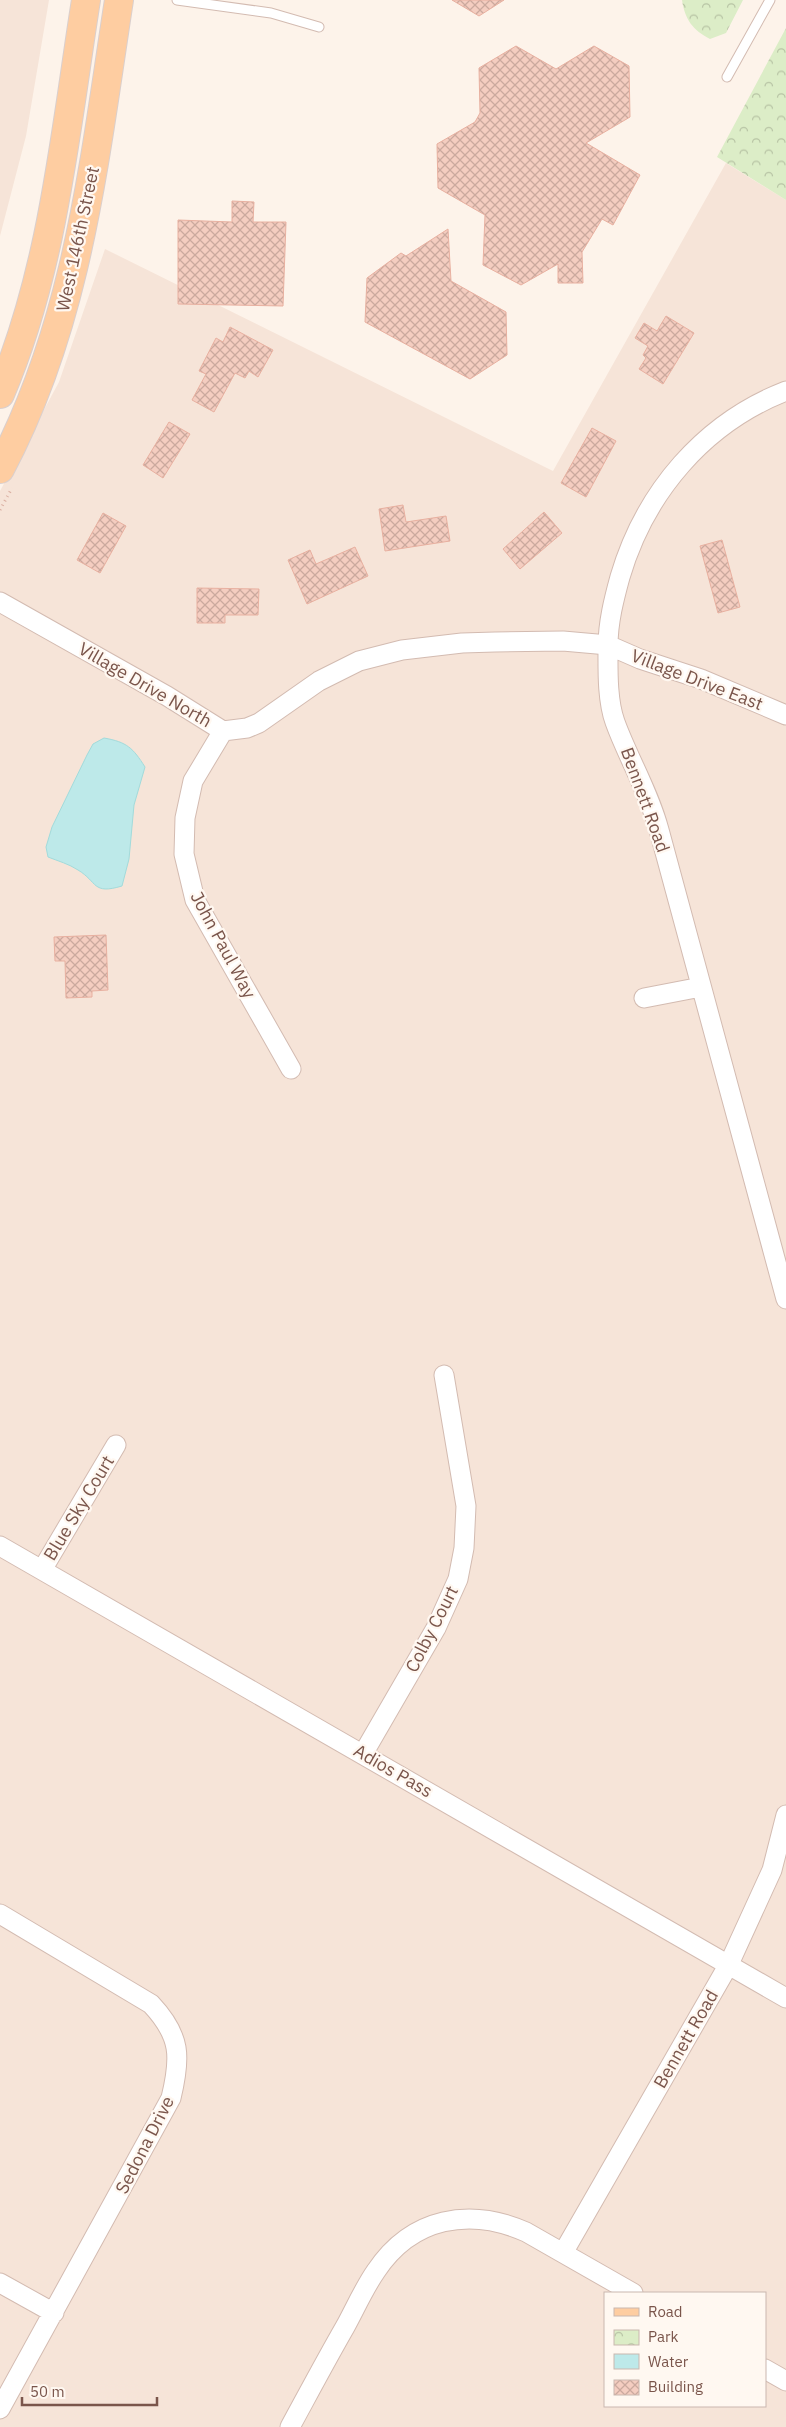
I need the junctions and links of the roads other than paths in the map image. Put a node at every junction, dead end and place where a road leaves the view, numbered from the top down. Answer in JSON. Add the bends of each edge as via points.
{"nodes":[{"id":1,"x":86,"y":0,"type":"edge"},
{"id":2,"x":119,"y":0,"type":"edge"},
{"id":3,"x":177,"y":0,"type":"edge"},
{"id":4,"x":770,"y":0,"type":"edge"},
{"id":5,"x":318,"y":27,"type":"dead end"},
{"id":6,"x":727,"y":76,"type":"dead end"},
{"id":7,"x":786,"y":391,"type":"edge"},
{"id":8,"x":0,"y":394,"type":"edge"},
{"id":9,"x":0,"y":468,"type":"edge"},
{"id":10,"x":0,"y":602,"type":"edge"},
{"id":11,"x":608,"y":645,"type":"junction"},
{"id":12,"x":786,"y":715,"type":"edge"},
{"id":13,"x":223,"y":731,"type":"junction"},
{"id":14,"x":701,"y":987,"type":"junction"},
{"id":15,"x":644,"y":998,"type":"dead end"},
{"id":16,"x":291,"y":1069,"type":"dead end"},
{"id":17,"x":786,"y":1299,"type":"edge"},
{"id":18,"x":444,"y":1375,"type":"dead end"},
{"id":19,"x":116,"y":1445,"type":"dead end"},
{"id":20,"x":0,"y":1546,"type":"edge"},
{"id":21,"x":42,"y":1570,"type":"junction"},
{"id":22,"x":363,"y":1754,"type":"junction"},
{"id":23,"x":786,"y":1815,"type":"edge"},
{"id":24,"x":0,"y":1914,"type":"edge"},
{"id":25,"x":729,"y":1964,"type":"junction"},
{"id":26,"x":786,"y":1998,"type":"edge"},
{"id":27,"x":563,"y":2254,"type":"junction"},
{"id":28,"x":0,"y":2283,"type":"edge"},
{"id":29,"x":631,"y":2292,"type":"edge"},
{"id":30,"x":54,"y":2313,"type":"junction"},
{"id":31,"x":766,"y":2370,"type":"edge"},
{"id":32,"x":786,"y":2381,"type":"edge"},
{"id":33,"x":0,"y":2409,"type":"edge"},
{"id":34,"x":290,"y":2427,"type":"edge"}],
"edges":[{"from":1,"to":8,"type":"main road","name":"West 146th Street","via":[[44,258],[26,324]]},
{"from":2,"to":9,"type":"main road","name":"West 146th Street","via":[[83,230],[68,295],[37,389]]},
{"from":3,"to":5,"type":"lane","via":[[271,13]]},
{"from":4,"to":6,"type":"lane"},
{"from":7,"to":11,"type":"street","name":"Bennett Road","via":[[740,413],[706,440],[677,468],[655,498],[636,532],[622,569],[612,608]]},
{"from":10,"to":13,"type":"street","name":"Village Drive North"},
{"from":11,"to":12,"type":"street","name":"Village Drive East"},
{"from":11,"to":13,"type":"street","name":"Village Drive North","via":[[563,641],[462,643],[373,656],[346,666],[259,723]]},
{"from":11,"to":14,"type":"street","name":"Bennett Road","via":[[614,719],[658,827]]},
{"from":13,"to":16,"type":"street","name":"John Paul Way","via":[[192,781],[185,818],[184,854],[195,900]]},
{"from":14,"to":15,"type":"street"},
{"from":14,"to":17,"type":"street","name":"Bennett Road"},
{"from":18,"to":22,"type":"street","name":"Colby Court","via":[[466,1506],[464,1548],[458,1579],[436,1628]]},
{"from":19,"to":21,"type":"street","name":"Blue Sky Court"},
{"from":20,"to":21,"type":"street","name":"Adios Pass"},
{"from":21,"to":22,"type":"street","name":"Adios Pass"},
{"from":22,"to":25,"type":"street","name":"Adios Pass"},
{"from":23,"to":25,"type":"street","name":"Bennett Road","via":[[772,1870]]},
{"from":24,"to":30,"type":"street","name":"Sedona Drive","via":[[151,2004],[169,2029],[178,2059],[172,2098]]},
{"from":25,"to":26,"type":"street","name":"Adios Pass"},
{"from":25,"to":27,"type":"street","name":"Bennett Road"},
{"from":27,"to":29,"type":"street"},
{"from":27,"to":34,"type":"street","via":[[526,2232],[477,2217],[424,2228],[400,2243],[376,2271]]},
{"from":28,"to":30,"type":"street"},
{"from":30,"to":33,"type":"street","name":"Sedona Drive"},
{"from":31,"to":32,"type":"street"}]}
